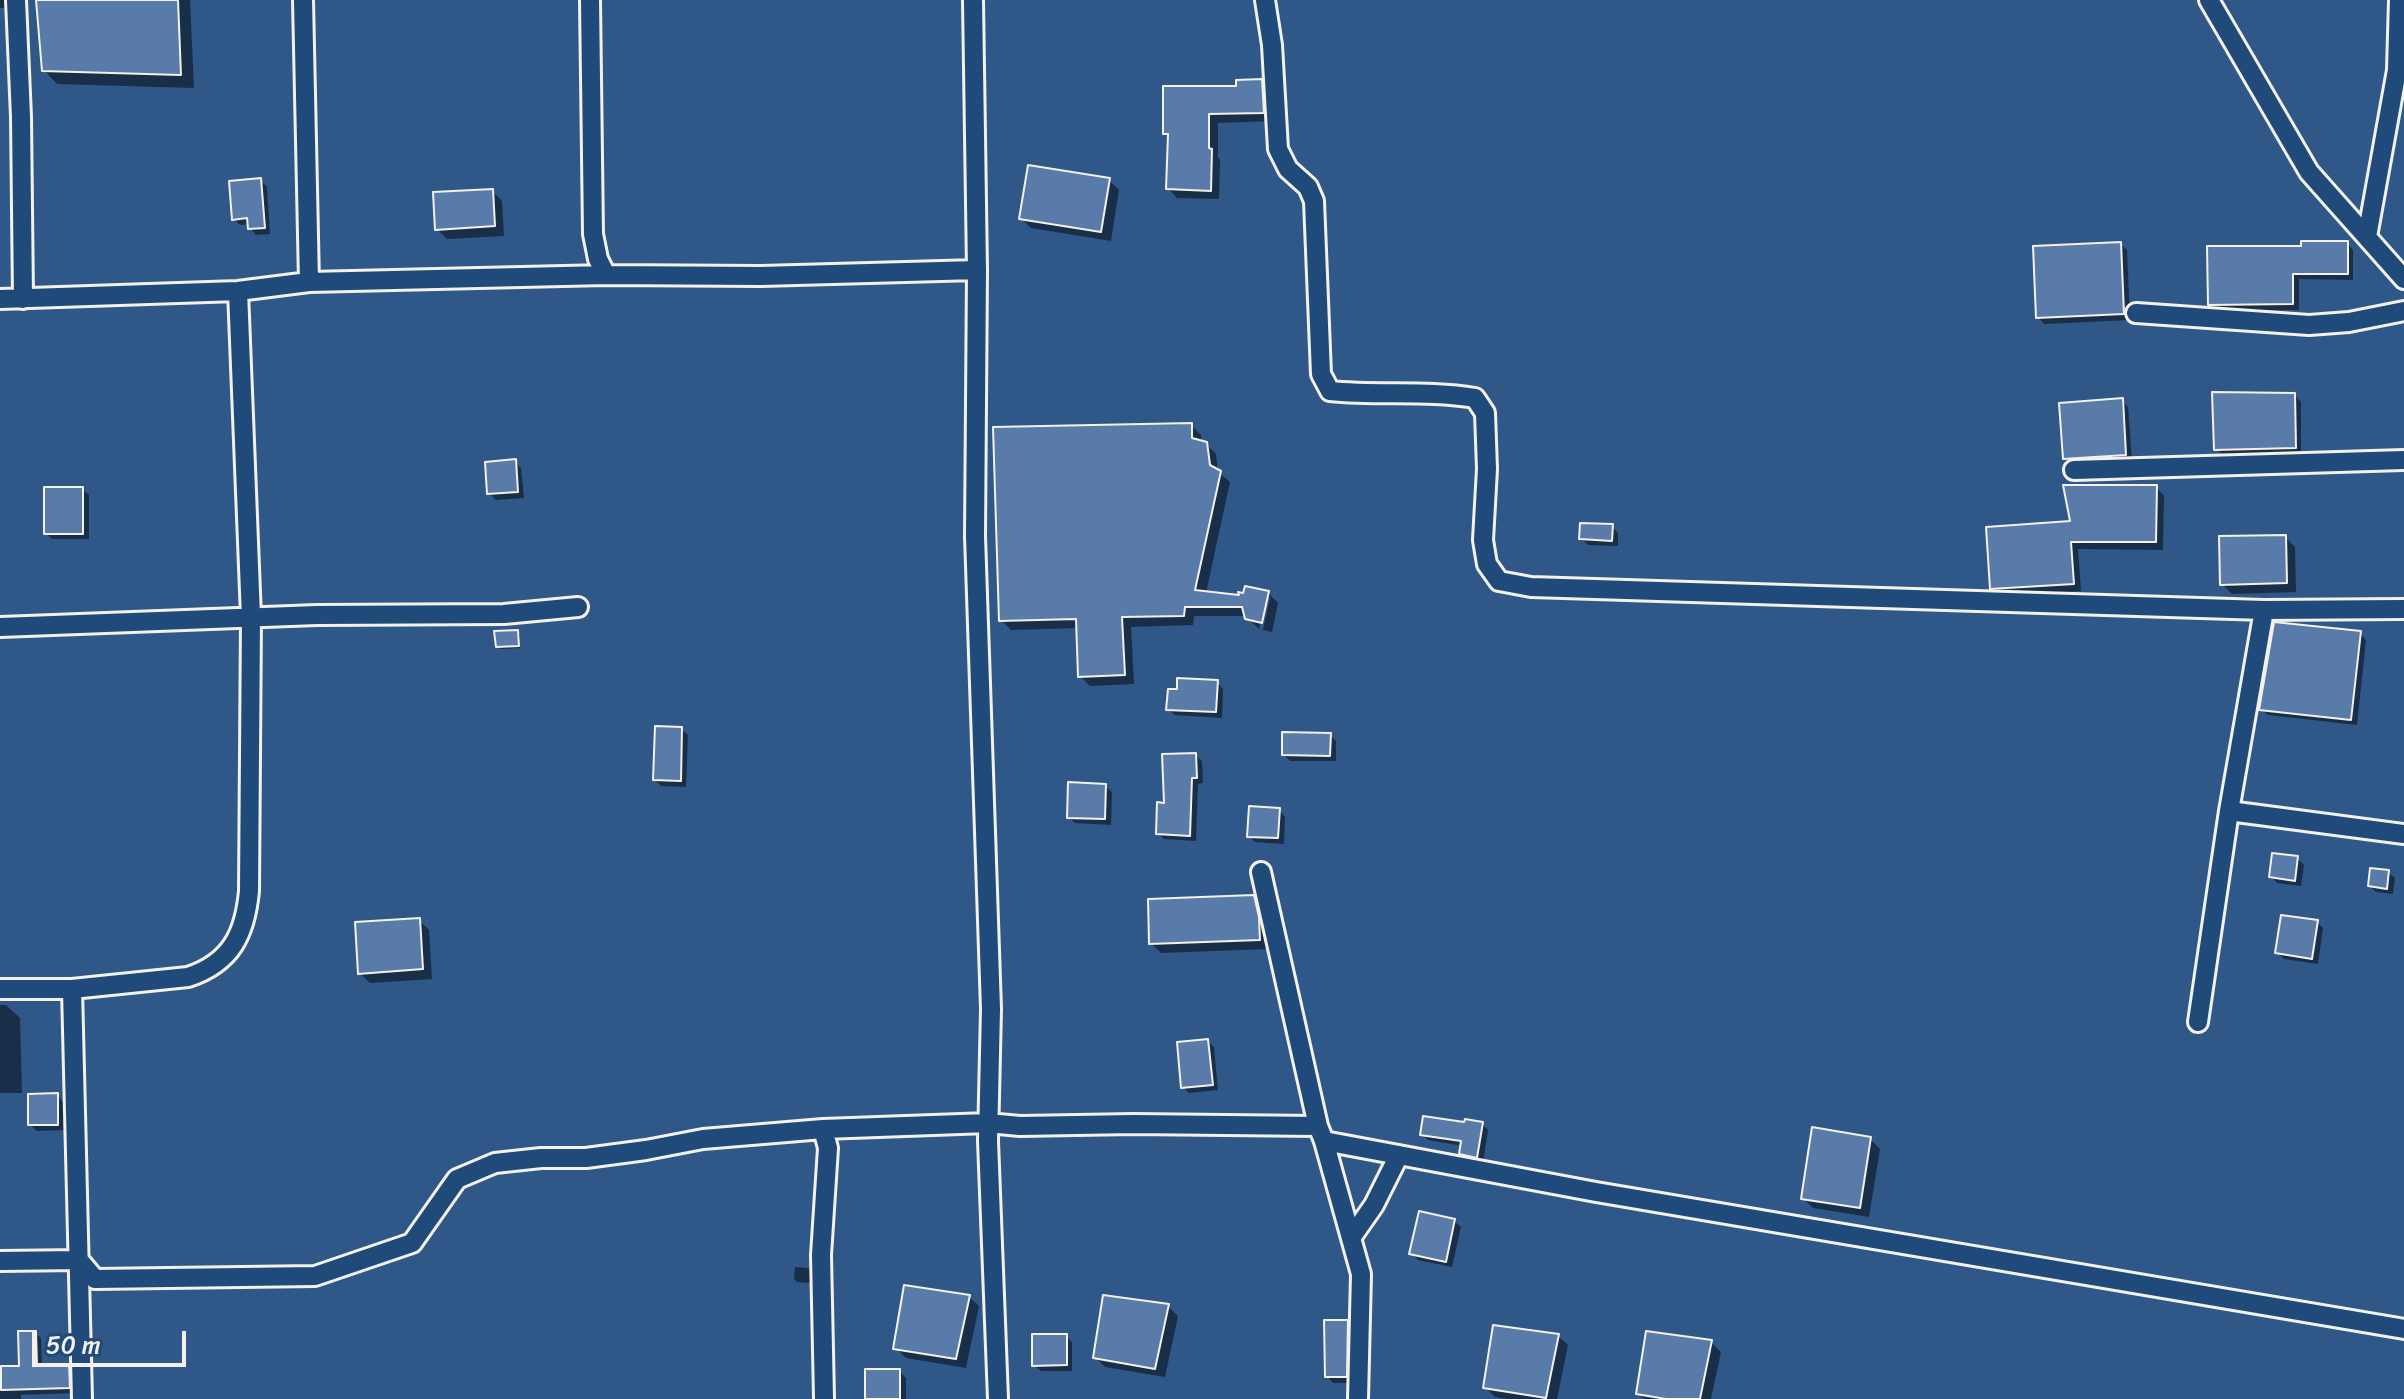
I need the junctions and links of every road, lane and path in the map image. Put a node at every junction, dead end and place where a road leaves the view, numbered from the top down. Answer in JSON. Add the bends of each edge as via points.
{"nodes":[{"id":1,"x":16,"y":0,"type":"edge"},
{"id":2,"x":303,"y":0,"type":"edge"},
{"id":3,"x":590,"y":0,"type":"edge"},
{"id":4,"x":973,"y":0,"type":"edge"},
{"id":5,"x":1265,"y":0,"type":"edge"},
{"id":6,"x":2209,"y":0,"type":"edge"},
{"id":7,"x":2399,"y":0,"type":"edge"},
{"id":8,"x":2367,"y":237,"type":"junction"},
{"id":9,"x":977,"y":270,"type":"junction"},
{"id":10,"x":606,"y":275,"type":"junction"},
{"id":11,"x":2404,"y":279,"type":"edge"},
{"id":12,"x":309,"y":282,"type":"junction"},
{"id":13,"x":238,"y":291,"type":"junction"},
{"id":14,"x":0,"y":299,"type":"edge"},
{"id":15,"x":23,"y":299,"type":"junction"},
{"id":16,"x":2404,"y":311,"type":"edge"},
{"id":17,"x":2136,"y":313,"type":"dead end"},
{"id":18,"x":2404,"y":460,"type":"edge"},
{"id":19,"x":2074,"y":470,"type":"dead end"},
{"id":20,"x":578,"y":607,"type":"dead end"},
{"id":21,"x":2404,"y":609,"type":"edge"},
{"id":22,"x":2264,"y":610,"type":"junction"},
{"id":23,"x":251,"y":617,"type":"junction"},
{"id":24,"x":0,"y":627,"type":"edge"},
{"id":25,"x":2229,"y":811,"type":"junction"},
{"id":26,"x":2404,"y":834,"type":"edge"},
{"id":27,"x":1261,"y":872,"type":"dead end"},
{"id":28,"x":0,"y":989,"type":"edge"},
{"id":29,"x":72,"y":989,"type":"junction"},
{"id":30,"x":2198,"y":1022,"type":"dead end"},
{"id":31,"x":988,"y":1123,"type":"junction"},
{"id":32,"x":823,"y":1129,"type":"junction"},
{"id":33,"x":1321,"y":1134,"type":"junction"},
{"id":34,"x":1399,"y":1155,"type":"junction"},
{"id":35,"x":1351,"y":1238,"type":"junction"},
{"id":36,"x":79,"y":1260,"type":"junction"},
{"id":37,"x":0,"y":1261,"type":"edge"},
{"id":38,"x":2404,"y":1329,"type":"edge"},
{"id":39,"x":824,"y":1398,"type":"edge"},
{"id":40,"x":82,"y":1399,"type":"edge"},
{"id":41,"x":998,"y":1399,"type":"edge"},
{"id":42,"x":1358,"y":1399,"type":"edge"}],
"edges":[{"from":1,"to":15,"type":"street"},
{"from":2,"to":12,"type":"street"},
{"from":3,"to":10,"type":"street","via":[[593,234]]},
{"from":4,"to":9,"type":"street"},
{"from":5,"to":22,"type":"street","via":[[1278,149],[1314,201],[1321,374],[1330,391],[1475,398],[1485,413],[1483,540],[1487,564],[1499,581],[1531,587]]},
{"from":6,"to":8,"type":"street","via":[[2309,172]]},
{"from":7,"to":8,"type":"street","via":[[2397,70]]},
{"from":8,"to":11,"type":"street"},
{"from":9,"to":10,"type":"street"},
{"from":9,"to":31,"type":"street","via":[[975,536],[991,1009]]},
{"from":10,"to":12,"type":"street"},
{"from":12,"to":13,"type":"street"},
{"from":13,"to":15,"type":"street"},
{"from":13,"to":23,"type":"street"},
{"from":14,"to":15,"type":"street"},
{"from":16,"to":17,"type":"street","via":[[2309,325]]},
{"from":18,"to":19,"type":"street"},
{"from":20,"to":23,"type":"street","via":[[504,614]]},
{"from":21,"to":22,"type":"street"},
{"from":22,"to":25,"type":"street"},
{"from":23,"to":24,"type":"street"},
{"from":23,"to":29,"type":"street","via":[[249,891],[243,930],[206,971]]},
{"from":25,"to":26,"type":"street"},
{"from":25,"to":30,"type":"street"},
{"from":27,"to":33,"type":"street"},
{"from":28,"to":29,"type":"street"},
{"from":29,"to":36,"type":"street"},
{"from":31,"to":32,"type":"street"},
{"from":31,"to":33,"type":"street","via":[[1163,1124]]},
{"from":31,"to":41,"type":"street"},
{"from":32,"to":36,"type":"street","via":[[703,1139],[586,1158],[495,1163],[457,1179],[412,1243],[315,1276],[95,1279]]},
{"from":32,"to":39,"type":"street","via":[[828,1148],[821,1255]]},
{"from":33,"to":34,"type":"street"},
{"from":33,"to":35,"type":"street"},
{"from":34,"to":35,"type":"street"},
{"from":34,"to":38,"type":"street"},
{"from":35,"to":42,"type":"street","via":[[1361,1274]]},
{"from":36,"to":37,"type":"street"},
{"from":36,"to":40,"type":"street"}]}
